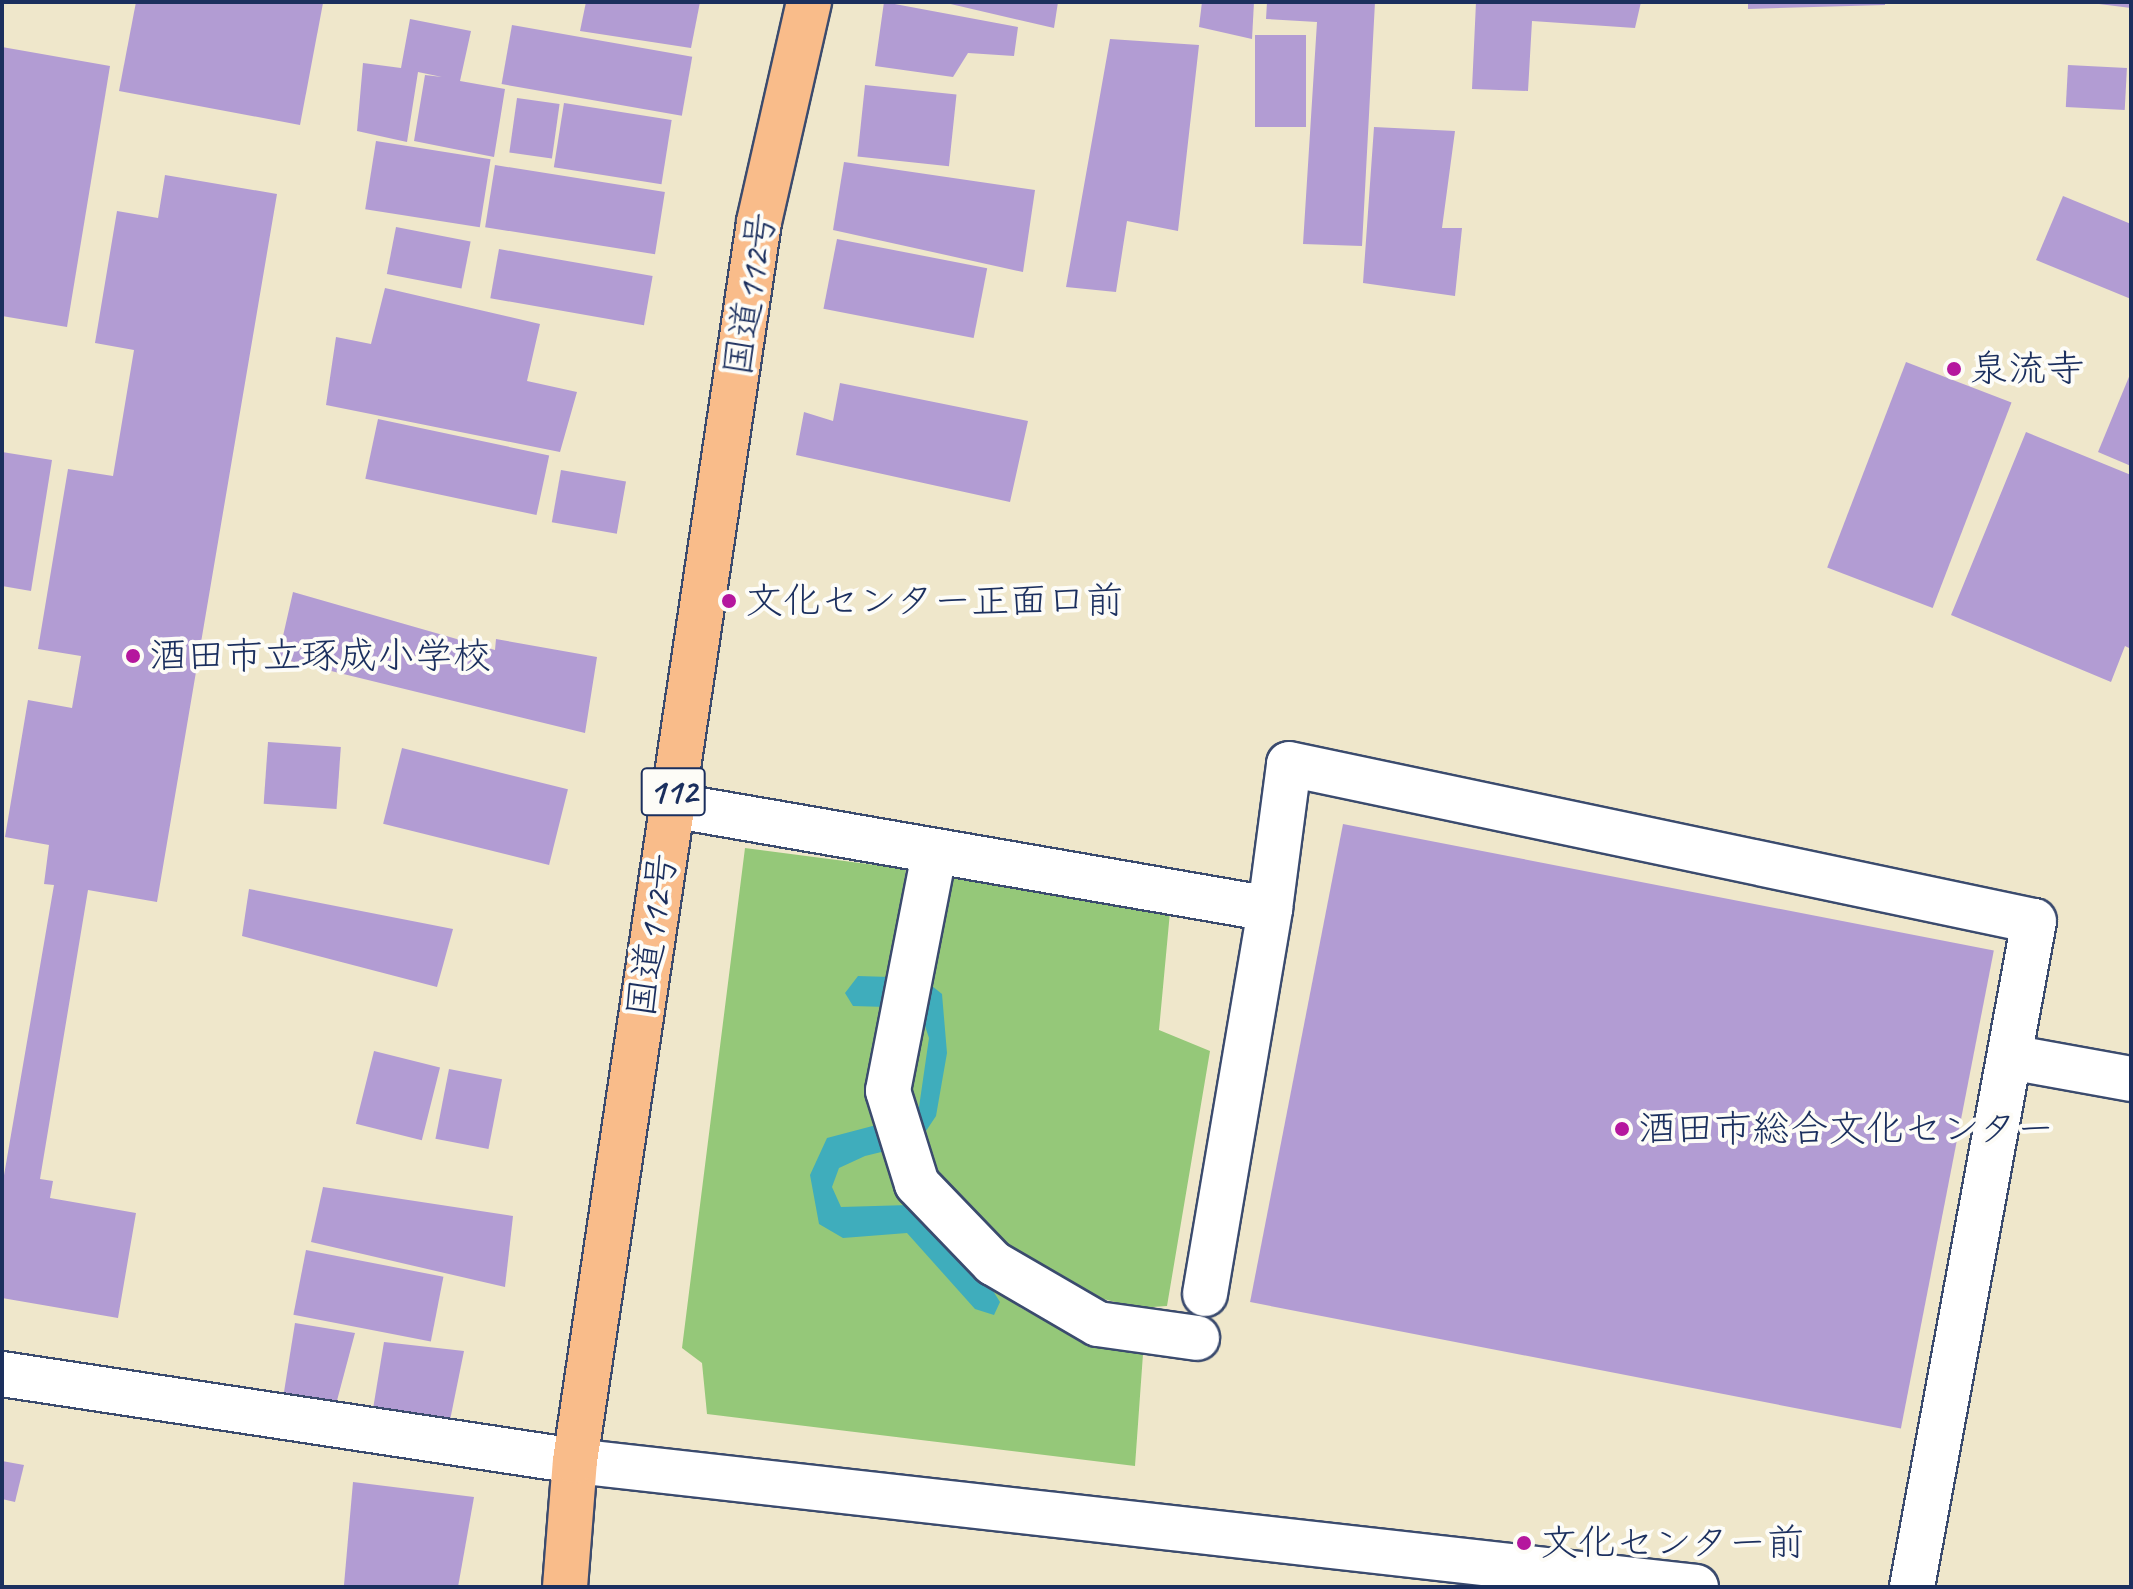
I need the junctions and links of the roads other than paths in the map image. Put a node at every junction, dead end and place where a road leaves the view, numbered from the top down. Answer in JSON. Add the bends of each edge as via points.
{"nodes":[{"id":1,"x":809,"y":2,"type":"edge"},
{"id":2,"x":671,"y":805,"type":"junction"},
{"id":3,"x":934,"y":854,"type":"junction"},
{"id":4,"x":1270,"y":909,"type":"junction"},
{"id":5,"x":2010,"y":1057,"type":"junction"},
{"id":6,"x":2131,"y":1079,"type":"edge"},
{"id":7,"x":1205,"y":1294,"type":"dead end"},
{"id":8,"x":1197,"y":1338,"type":"dead end"},
{"id":9,"x":2,"y":1374,"type":"edge"},
{"id":10,"x":575,"y":1461,"type":"junction"},
{"id":11,"x":565,"y":1587,"type":"edge"},
{"id":12,"x":1696,"y":1587,"type":"edge"},
{"id":13,"x":1912,"y":1587,"type":"edge"}],
"edges":[{"from":1,"to":2,"type":"highway","name":"国道112号","number":"112","via":[[759,222]]},
{"from":2,"to":3,"type":"street"},
{"from":2,"to":10,"type":"highway","name":"国道112号","number":"112"},
{"from":3,"to":4,"type":"street"},
{"from":3,"to":8,"type":"street","via":[[888,1091],[917,1184],[993,1263],[1098,1324]]},
{"from":4,"to":5,"type":"street","via":[[1289,764],[2034,921]]},
{"from":4,"to":7,"type":"street"},
{"from":5,"to":6,"type":"street"},
{"from":5,"to":13,"type":"street"},
{"from":9,"to":10,"type":"street"},
{"from":10,"to":11,"type":"highway","name":"国道112号","number":"112"},
{"from":10,"to":12,"type":"street"}]}
